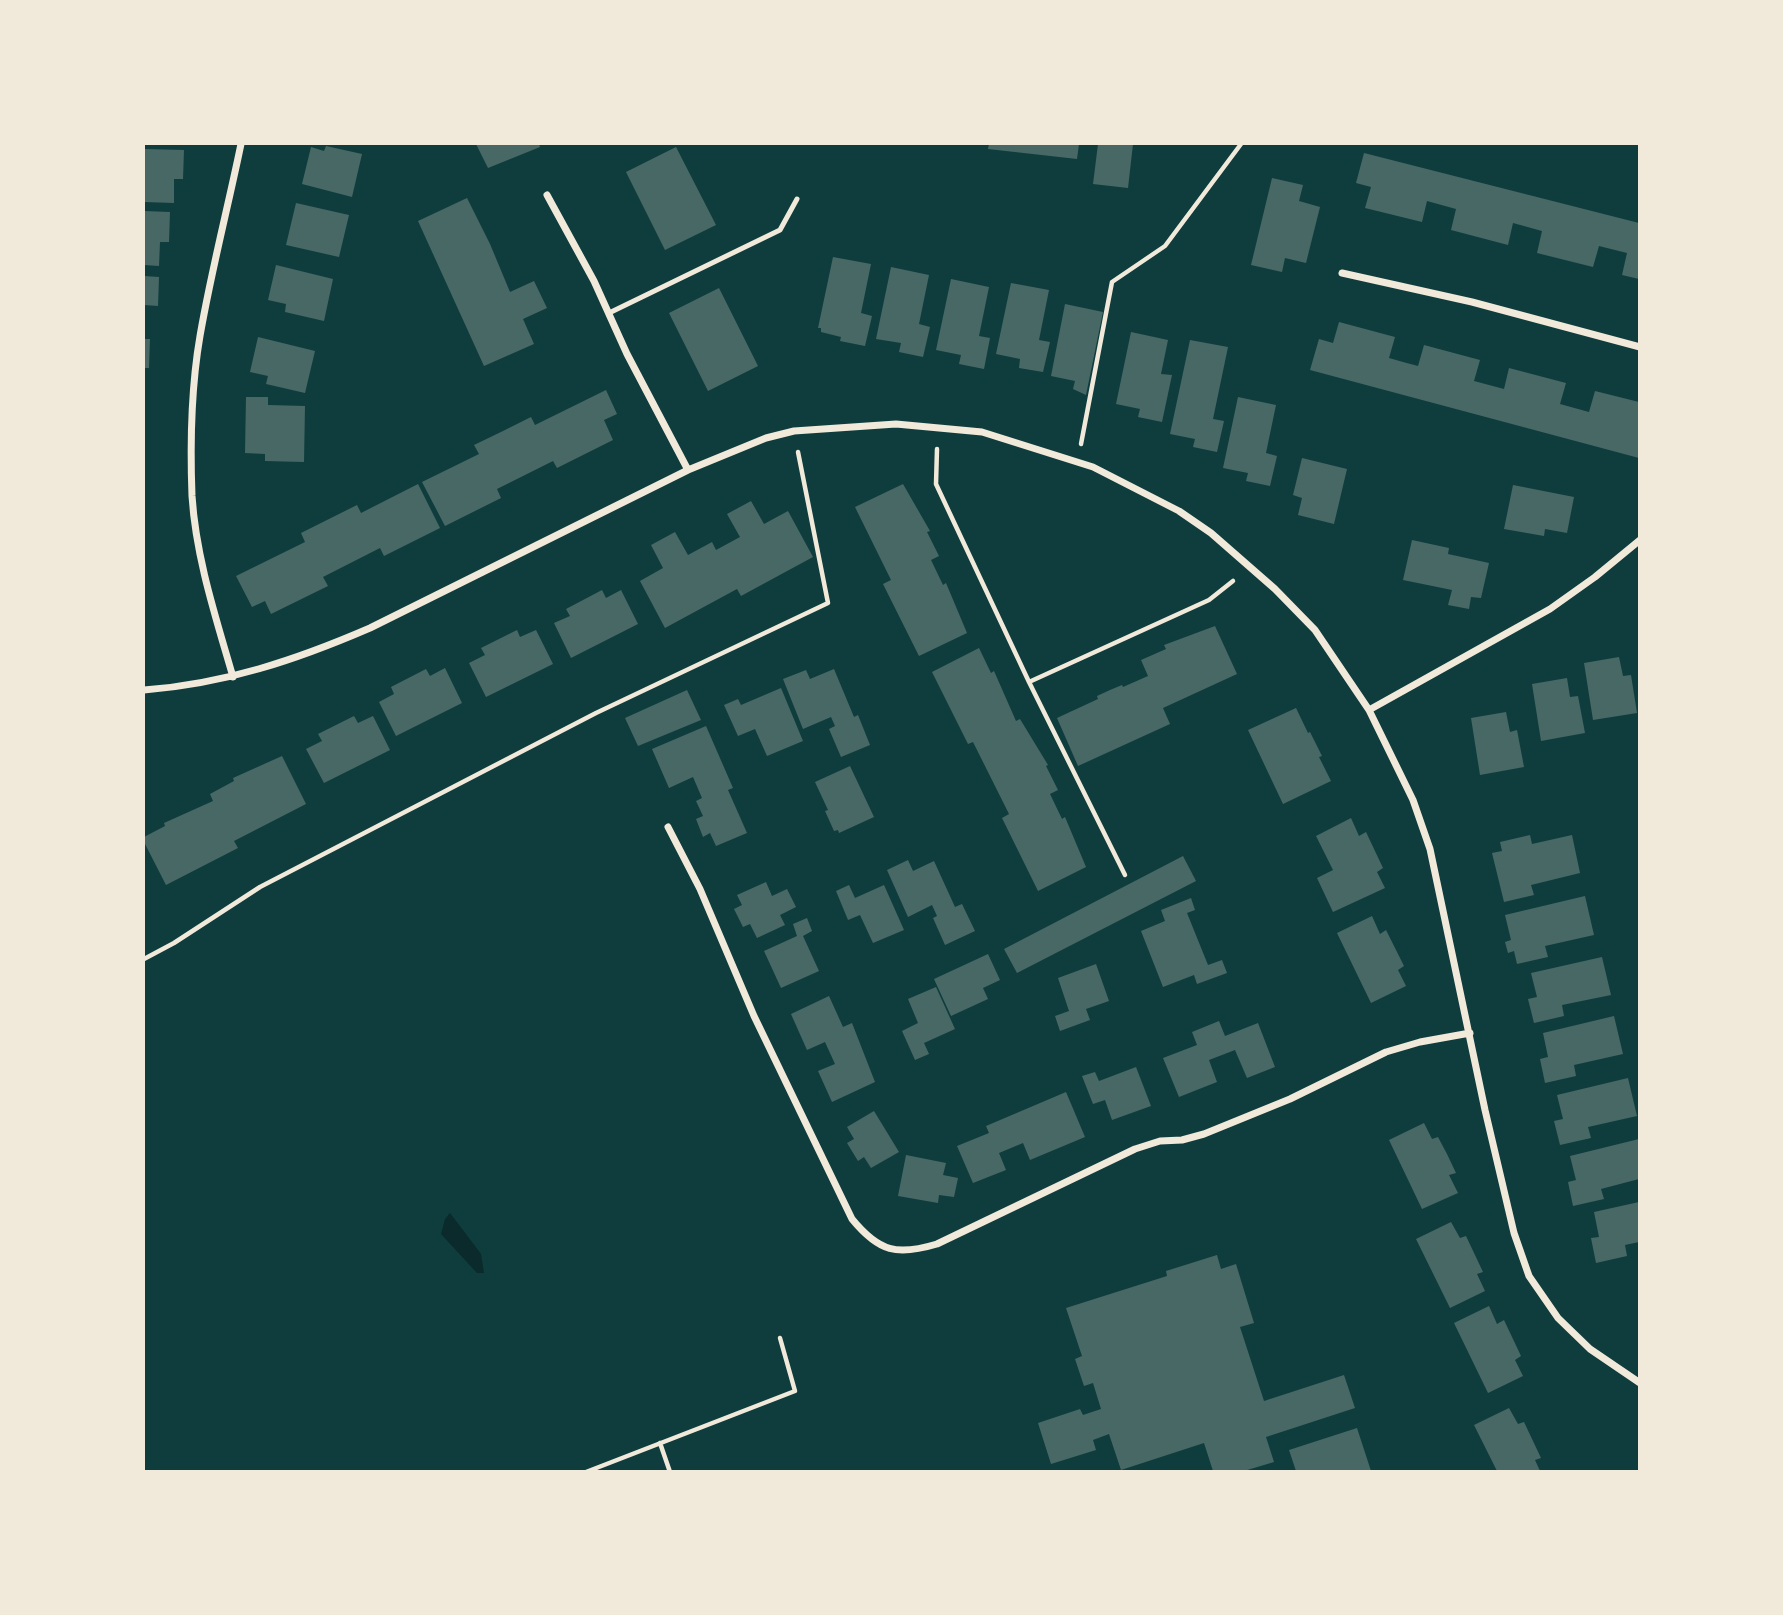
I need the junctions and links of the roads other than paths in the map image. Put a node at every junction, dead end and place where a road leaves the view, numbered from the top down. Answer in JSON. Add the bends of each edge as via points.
{"nodes":[{"id":1,"x":242,"y":144,"type":"edge"},
{"id":2,"x":547,"y":195,"type":"dead end"},
{"id":3,"x":797,"y":199,"type":"dead end"},
{"id":4,"x":1342,"y":273,"type":"dead end"},
{"id":5,"x":608,"y":313,"type":"junction"},
{"id":6,"x":1640,"y":347,"type":"edge"},
{"id":7,"x":688,"y":470,"type":"junction"},
{"id":8,"x":1640,"y":540,"type":"edge"},
{"id":9,"x":233,"y":677,"type":"junction"},
{"id":10,"x":144,"y":690,"type":"edge"},
{"id":11,"x":1370,"y":710,"type":"junction"},
{"id":12,"x":668,"y":827,"type":"dead end"},
{"id":13,"x":1470,"y":1032,"type":"junction"},
{"id":14,"x":1640,"y":1383,"type":"edge"}],
"edges":[{"from":1,"to":9,"type":"street","via":[[200,334],[192,424],[192,497],[201,565]]},
{"from":2,"to":5,"type":"street"},
{"from":3,"to":5,"type":"lane","via":[[780,230]]},
{"from":4,"to":6,"type":"street"},
{"from":5,"to":7,"type":"street"},
{"from":7,"to":9,"type":"street","via":[[370,628]]},
{"from":7,"to":11,"type":"street","via":[[794,431],[896,424],[982,432],[1078,462],[1179,511],[1211,533],[1315,631]]},
{"from":8,"to":11,"type":"street","via":[[1550,609]]},
{"from":9,"to":10,"type":"street"},
{"from":11,"to":13,"type":"street","via":[[1413,800],[1430,849]]},
{"from":12,"to":13,"type":"street","via":[[852,1219],[866,1237],[889,1250],[912,1252],[937,1244],[1135,1149],[1204,1134],[1402,1047]]},
{"from":13,"to":14,"type":"street","via":[[1514,1233],[1529,1276],[1558,1318],[1590,1349]]}]}
